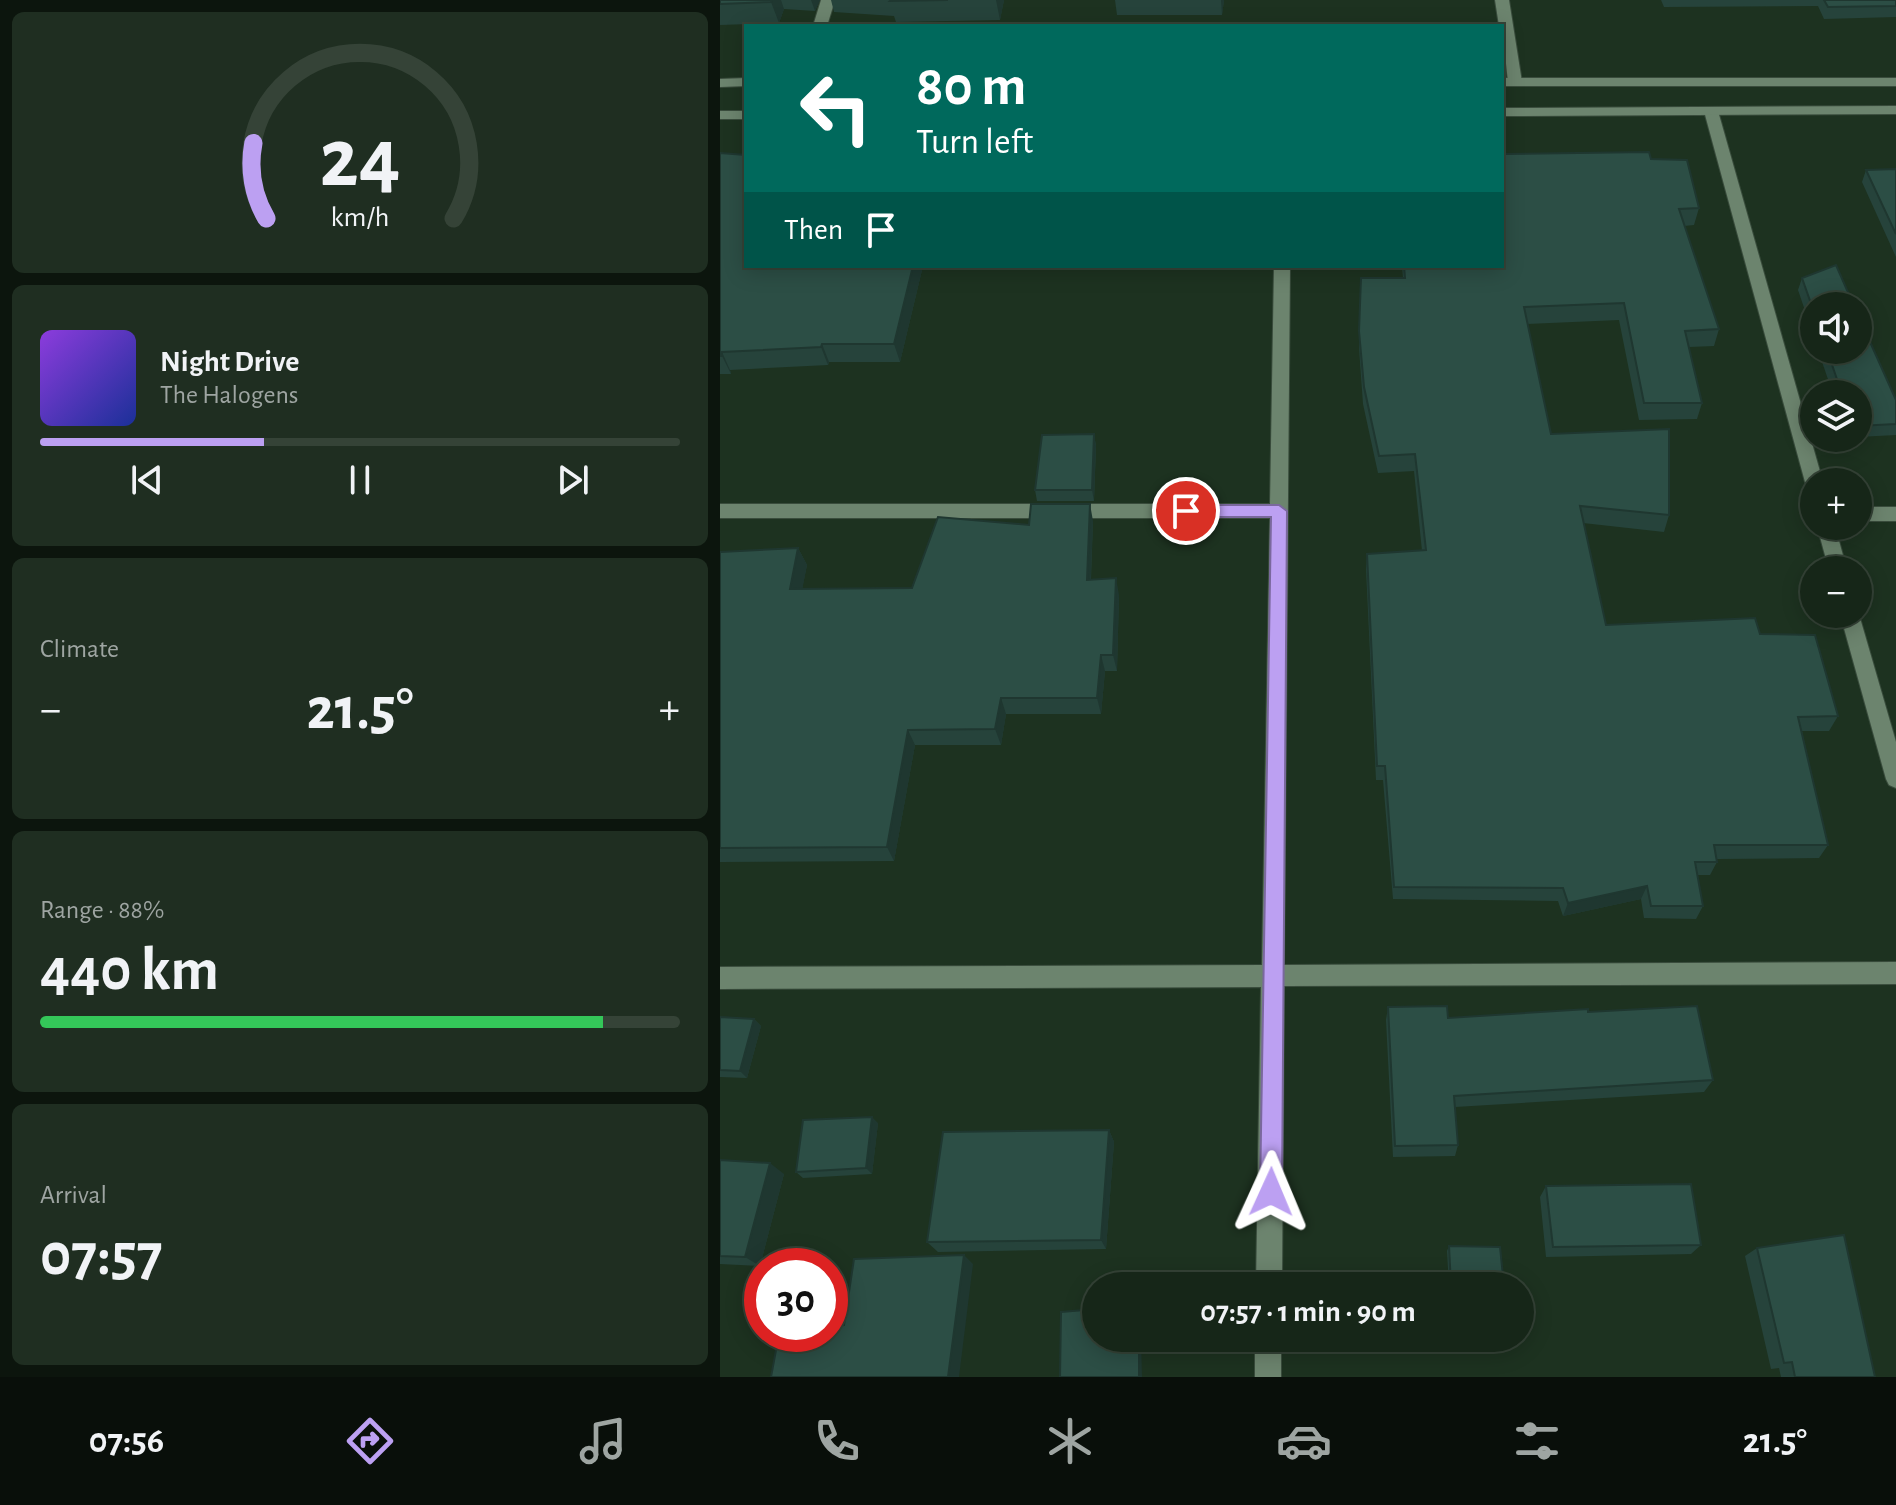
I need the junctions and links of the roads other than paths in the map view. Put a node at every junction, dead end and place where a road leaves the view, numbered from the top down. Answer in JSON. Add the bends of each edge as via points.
{"nodes":[{"id":1,"x":828,"y":0,"type":"edge"},
{"id":2,"x":1502,"y":0,"type":"edge"},
{"id":3,"x":821,"y":24,"type":"edge"},
{"id":4,"x":1504,"y":24,"type":"edge"},
{"id":5,"x":1504,"y":27,"type":"edge"},
{"id":6,"x":744,"y":82,"type":"edge"},
{"id":7,"x":1508,"y":82,"type":"edge"},
{"id":8,"x":1896,"y":82,"type":"edge"},
{"id":9,"x":720,"y":83,"type":"edge"},
{"id":10,"x":1896,"y":110,"type":"edge"},
{"id":11,"x":1711,"y":111,"type":"junction"},
{"id":12,"x":1504,"y":112,"type":"edge"},
{"id":13,"x":720,"y":115,"type":"edge"},
{"id":14,"x":744,"y":115,"type":"edge"},
{"id":15,"x":1282,"y":268,"type":"edge"},
{"id":16,"x":1810,"y":468,"type":"edge"},
{"id":17,"x":720,"y":511,"type":"edge"},
{"id":18,"x":1279,"y":511,"type":"junction"},
{"id":19,"x":1872,"y":514,"type":"edge"},
{"id":20,"x":1896,"y":514,"type":"edge"},
{"id":21,"x":1854,"y":628,"type":"edge"},
{"id":22,"x":1896,"y":779,"type":"edge"},
{"id":23,"x":1896,"y":973,"type":"edge"},
{"id":24,"x":1275,"y":974,"type":"junction"},
{"id":25,"x":720,"y":978,"type":"edge"},
{"id":26,"x":1269,"y":1272,"type":"edge"},
{"id":27,"x":1268,"y":1352,"type":"edge"},
{"id":28,"x":1268,"y":1377,"type":"edge"}],
"edges":[{"from":1,"to":3,"type":"street"},
{"from":2,"to":4,"type":"street"},
{"from":5,"to":7,"type":"street"},
{"from":6,"to":9,"type":"street"},
{"from":7,"to":8,"type":"street"},
{"from":10,"to":11,"type":"street"},
{"from":11,"to":12,"type":"street"},
{"from":11,"to":16,"type":"street"},
{"from":13,"to":14,"type":"street"},
{"from":15,"to":18,"type":"street"},
{"from":17,"to":18,"type":"street"},
{"from":18,"to":24,"type":"street"},
{"from":19,"to":20,"type":"street"},
{"from":21,"to":22,"type":"street"},
{"from":23,"to":24,"type":"street"},
{"from":24,"to":25,"type":"street"},
{"from":24,"to":26,"type":"street"},
{"from":27,"to":28,"type":"street"}]}
